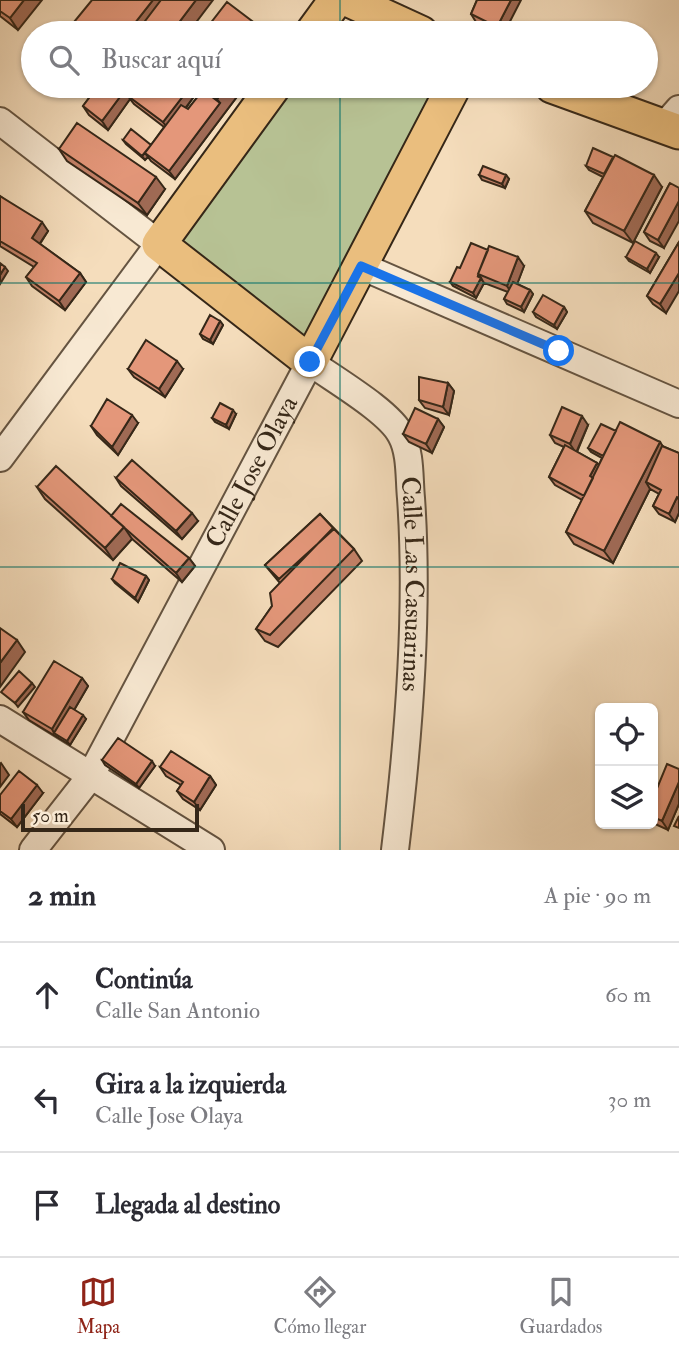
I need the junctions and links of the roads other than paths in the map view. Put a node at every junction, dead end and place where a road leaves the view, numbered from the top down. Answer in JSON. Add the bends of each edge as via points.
{"nodes":[{"id":1,"x":336,"y":0,"type":"edge"},
{"id":2,"x":349,"y":0,"type":"edge"},
{"id":3,"x":321,"y":21,"type":"edge"},
{"id":4,"x":395,"y":21,"type":"edge"},
{"id":5,"x":265,"y":98,"type":"edge"},
{"id":6,"x":448,"y":98,"type":"edge"},
{"id":7,"x":593,"y":98,"type":"edge"},
{"id":8,"x":0,"y":121,"type":"edge"},
{"id":9,"x":674,"y":122,"type":"edge"},
{"id":10,"x":159,"y":244,"type":"junction"},
{"id":11,"x":361,"y":266,"type":"junction"},
{"id":12,"x":310,"y":362,"type":"junction"},
{"id":13,"x":679,"y":404,"type":"edge"},
{"id":14,"x":0,"y":458,"type":"edge"},
{"id":15,"x":0,"y":719,"type":"edge"},
{"id":16,"x":90,"y":776,"type":"junction"},
{"id":17,"x":33,"y":850,"type":"edge"},
{"id":18,"x":211,"y":850,"type":"edge"},
{"id":19,"x":395,"y":850,"type":"edge"}],
"edges":[{"from":1,"to":3,"type":"main road"},
{"from":2,"to":4,"type":"main road"},
{"from":5,"to":10,"type":"main road"},
{"from":6,"to":11,"type":"main road","name":"Calle Jose Olaya"},
{"from":7,"to":9,"type":"main road"},
{"from":8,"to":10,"type":"street"},
{"from":10,"to":12,"type":"main road"},
{"from":10,"to":14,"type":"street"},
{"from":11,"to":12,"type":"main road","name":"Calle Jose Olaya"},
{"from":11,"to":13,"type":"street"},
{"from":12,"to":16,"type":"street","name":"Calle Jose Olaya"},
{"from":12,"to":19,"type":"street","name":"Calle Las Casuarinas","via":[[390,420],[407,451],[414,545],[413,614]]},
{"from":15,"to":16,"type":"street"},
{"from":16,"to":17,"type":"street","name":"Calle Jose Olaya"},
{"from":16,"to":18,"type":"street"}]}
